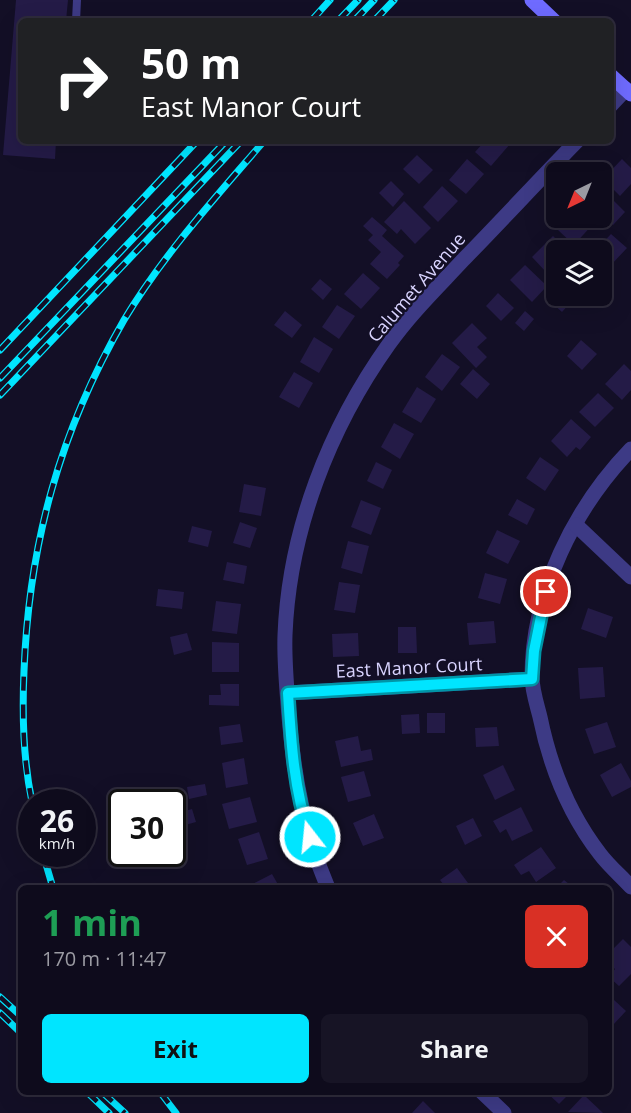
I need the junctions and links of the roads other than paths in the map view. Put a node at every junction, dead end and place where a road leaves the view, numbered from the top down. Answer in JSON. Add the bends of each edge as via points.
{"nodes":[{"id":1,"x":77,"y":0,"type":"edge"},
{"id":2,"x":532,"y":0,"type":"edge"},
{"id":3,"x":76,"y":18,"type":"edge"},
{"id":4,"x":551,"y":18,"type":"edge"},
{"id":5,"x":614,"y":79,"type":"edge"},
{"id":6,"x":628,"y":92,"type":"edge"},
{"id":7,"x":614,"y":103,"type":"edge"},
{"id":8,"x":574,"y":144,"type":"edge"},
{"id":9,"x":631,"y":448,"type":"edge"},
{"id":10,"x":576,"y":525,"type":"junction"},
{"id":11,"x":631,"y":576,"type":"edge"},
{"id":12,"x":532,"y":679,"type":"junction"},
{"id":13,"x":288,"y":693,"type":"junction"},
{"id":14,"x":327,"y":885,"type":"edge"},
{"id":15,"x":631,"y":887,"type":"edge"},
{"id":16,"x":485,"y":1095,"type":"edge"},
{"id":17,"x":504,"y":1113,"type":"edge"}],
"edges":[{"from":1,"to":3,"type":"lane"},
{"from":2,"to":4,"type":"street"},
{"from":5,"to":6,"type":"street"},
{"from":6,"to":7,"type":"street"},
{"from":8,"to":13,"type":"street","name":"Calumet Avenue","via":[[419,307],[390,343],[343,418],[317,478],[292,578],[285,635]]},
{"from":9,"to":10,"type":"street","via":[[589,499]]},
{"from":10,"to":11,"type":"street"},
{"from":10,"to":12,"type":"street","via":[[546,592]]},
{"from":12,"to":13,"type":"street","name":"East Manor Court"},
{"from":12,"to":15,"type":"street","via":[[556,775],[578,822],[601,855]]},
{"from":13,"to":14,"type":"street","name":"Calumet Avenue","via":[[292,762],[304,819]]},
{"from":16,"to":17,"type":"street"}]}
